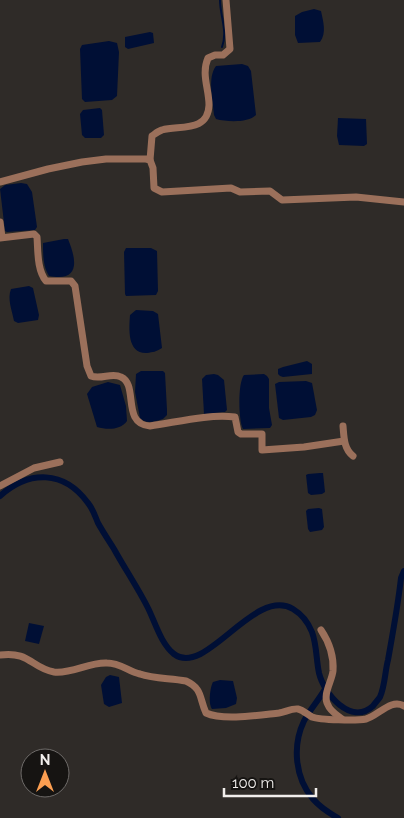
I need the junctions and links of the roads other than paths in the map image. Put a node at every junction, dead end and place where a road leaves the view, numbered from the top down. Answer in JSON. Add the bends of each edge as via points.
{"nodes":[{"id":1,"x":226,"y":0,"type":"edge"},
{"id":2,"x":150,"y":160,"type":"junction"},
{"id":3,"x":0,"y":182,"type":"edge"},
{"id":4,"x":404,"y":202,"type":"edge"},
{"id":5,"x":0,"y":222,"type":"edge"},
{"id":6,"x":1,"y":237,"type":"edge"},
{"id":7,"x":342,"y":426,"type":"dead end"},
{"id":8,"x":344,"y":442,"type":"junction"},
{"id":9,"x":353,"y":456,"type":"dead end"},
{"id":10,"x":60,"y":462,"type":"dead end"},
{"id":11,"x":0,"y":486,"type":"edge"},
{"id":12,"x":321,"y":630,"type":"dead end"},
{"id":13,"x":0,"y":655,"type":"edge"},
{"id":14,"x":404,"y":706,"type":"edge"},
{"id":15,"x":342,"y":719,"type":"junction"}],
"edges":[{"from":1,"to":2,"type":"street","via":[[230,49],[223,55],[208,58],[206,63],[207,114],[193,126],[162,130],[152,136]]},
{"from":2,"to":3,"type":"street","via":[[82,162]]},
{"from":2,"to":4,"type":"street","via":[[154,188],[162,192],[232,188],[240,192],[270,191],[282,200],[356,197]]},
{"from":5,"to":6,"type":"street"},
{"from":6,"to":8,"type":"street","via":[[34,234],[46,281],[71,281],[91,376],[122,376],[127,382],[135,416],[143,425],[228,416],[235,417],[241,434],[262,434],[262,450]]},
{"from":7,"to":8,"type":"street"},
{"from":8,"to":9,"type":"street"},
{"from":10,"to":11,"type":"street","via":[[34,468]]},
{"from":12,"to":15,"type":"street","via":[[332,654],[333,672],[326,696],[328,707]]},
{"from":13,"to":15,"type":"street","via":[[23,656],[52,672],[109,663],[138,674],[186,680],[198,690],[206,713],[210,714],[242,716],[298,709],[312,716]]},
{"from":14,"to":15,"type":"street","via":[[389,706],[365,719]]}]}
